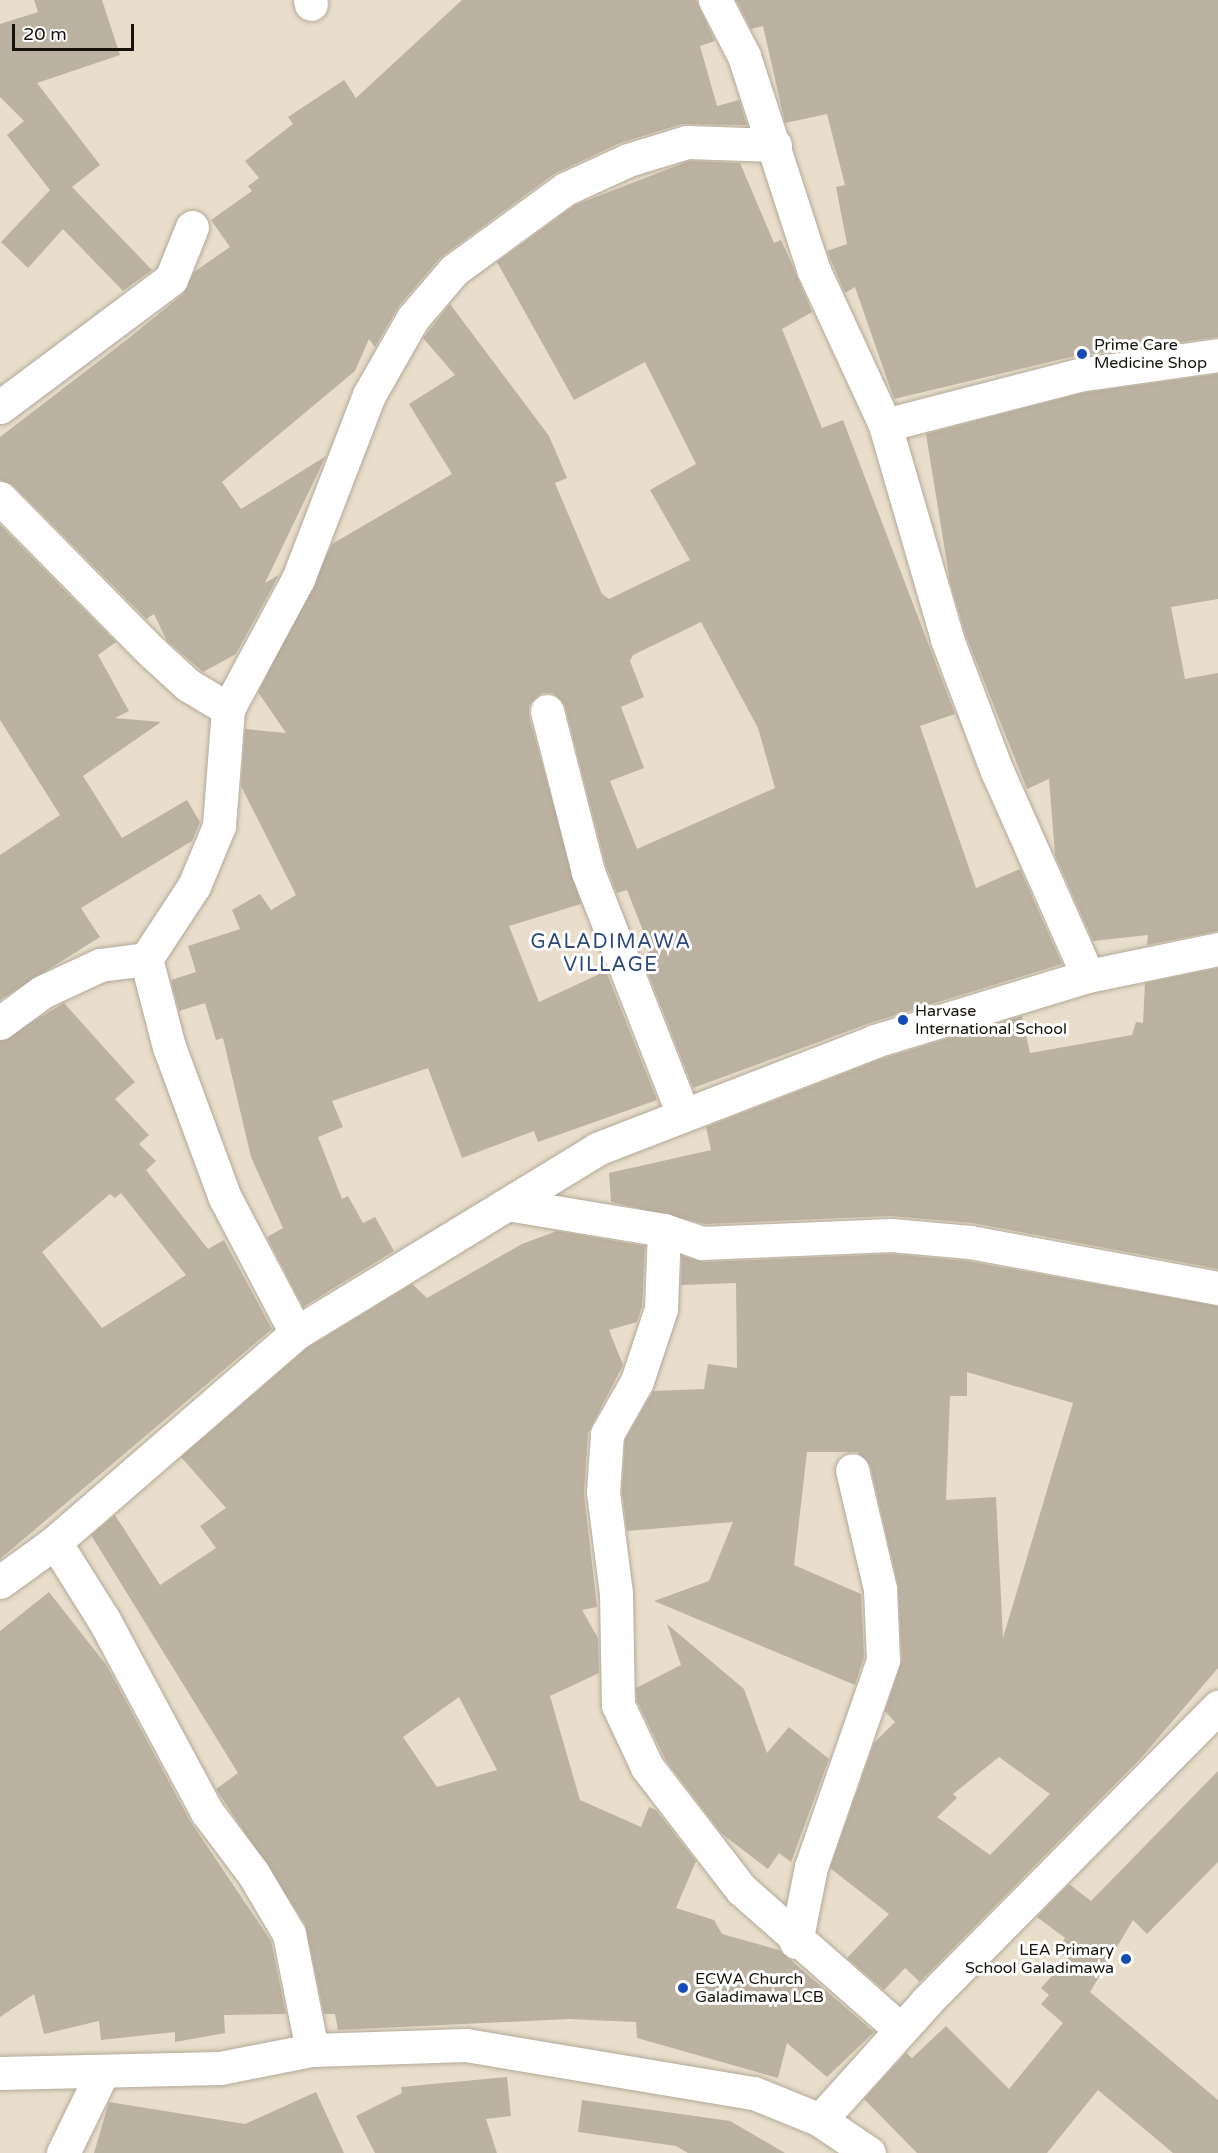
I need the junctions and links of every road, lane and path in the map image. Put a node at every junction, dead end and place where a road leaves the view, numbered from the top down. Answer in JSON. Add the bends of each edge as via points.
{"nodes":[{"id":1,"x":715,"y":0,"type":"edge"},
{"id":2,"x":775,"y":145,"type":"junction"},
{"id":3,"x":192,"y":227,"type":"dead end"},
{"id":4,"x":1218,"y":355,"type":"edge"},
{"id":5,"x":0,"y":407,"type":"edge"},
{"id":6,"x":885,"y":425,"type":"junction"},
{"id":7,"x":0,"y":498,"type":"edge"},
{"id":8,"x":228,"y":709,"type":"junction"},
{"id":9,"x":547,"y":711,"type":"dead end"},
{"id":10,"x":1218,"y":949,"type":"edge"},
{"id":11,"x":146,"y":959,"type":"junction"},
{"id":12,"x":1088,"y":976,"type":"junction"},
{"id":13,"x":0,"y":1023,"type":"edge"},
{"id":14,"x":682,"y":1112,"type":"junction"},
{"id":15,"x":513,"y":1205,"type":"junction"},
{"id":16,"x":664,"y":1230,"type":"junction"},
{"id":17,"x":1218,"y":1288,"type":"edge"},
{"id":18,"x":296,"y":1333,"type":"junction"},
{"id":19,"x":852,"y":1470,"type":"dead end"},
{"id":20,"x":55,"y":1542,"type":"junction"},
{"id":21,"x":0,"y":1582,"type":"edge"},
{"id":22,"x":1218,"y":1707,"type":"edge"},
{"id":23,"x":796,"y":1942,"type":"junction"},
{"id":24,"x":901,"y":2030,"type":"junction"},
{"id":25,"x":312,"y":2050,"type":"junction"},
{"id":26,"x":0,"y":2073,"type":"edge"},
{"id":27,"x":102,"y":2073,"type":"junction"},
{"id":28,"x":820,"y":2120,"type":"junction"},
{"id":29,"x":63,"y":2153,"type":"edge"},
{"id":30,"x":869,"y":2153,"type":"edge"}],
"edges":[{"from":1,"to":2,"type":"street","via":[[744,56]]},
{"from":2,"to":6,"type":"street","via":[[814,271]]},
{"from":2,"to":8,"type":"street","via":[[687,142],[628,160],[565,189],[454,270],[413,318],[369,395],[298,579]]},
{"from":3,"to":5,"type":"street","via":[[171,279]]},
{"from":4,"to":6,"type":"street","via":[[1078,375]]},
{"from":6,"to":12,"type":"street","via":[[946,639],[997,771]]},
{"from":7,"to":8,"type":"street","via":[[152,652],[188,685]]},
{"from":8,"to":11,"type":"street","via":[[219,826],[194,886]]},
{"from":9,"to":14,"type":"street","via":[[588,872]]},
{"from":10,"to":12,"type":"street"},
{"from":11,"to":13,"type":"street","via":[[100,965],[42,992]]},
{"from":11,"to":18,"type":"street","via":[[169,1047],[225,1198]]},
{"from":12,"to":14,"type":"street","via":[[875,1041]]},
{"from":14,"to":15,"type":"street","via":[[597,1149]]},
{"from":15,"to":16,"type":"street"},
{"from":15,"to":18,"type":"street"},
{"from":16,"to":17,"type":"street","via":[[702,1243],[891,1235],[970,1242]]},
{"from":16,"to":23,"type":"street","via":[[661,1309],[637,1381],[607,1434],[603,1492],[616,1593],[618,1705],[648,1767],[741,1889]]},
{"from":18,"to":20,"type":"street"},
{"from":19,"to":23,"type":"street","via":[[882,1599],[883,1659],[811,1867]]},
{"from":20,"to":21,"type":"street"},
{"from":20,"to":25,"type":"street","via":[[104,1620],[207,1812],[253,1873],[288,1934]]},
{"from":22,"to":24,"type":"street"},
{"from":23,"to":24,"type":"street"},
{"from":24,"to":28,"type":"street"},
{"from":25,"to":27,"type":"street","via":[[220,2068]]},
{"from":25,"to":28,"type":"street","via":[[466,2045],[754,2093]]},
{"from":26,"to":27,"type":"street"},
{"from":27,"to":29,"type":"street"},
{"from":28,"to":30,"type":"street"}]}
